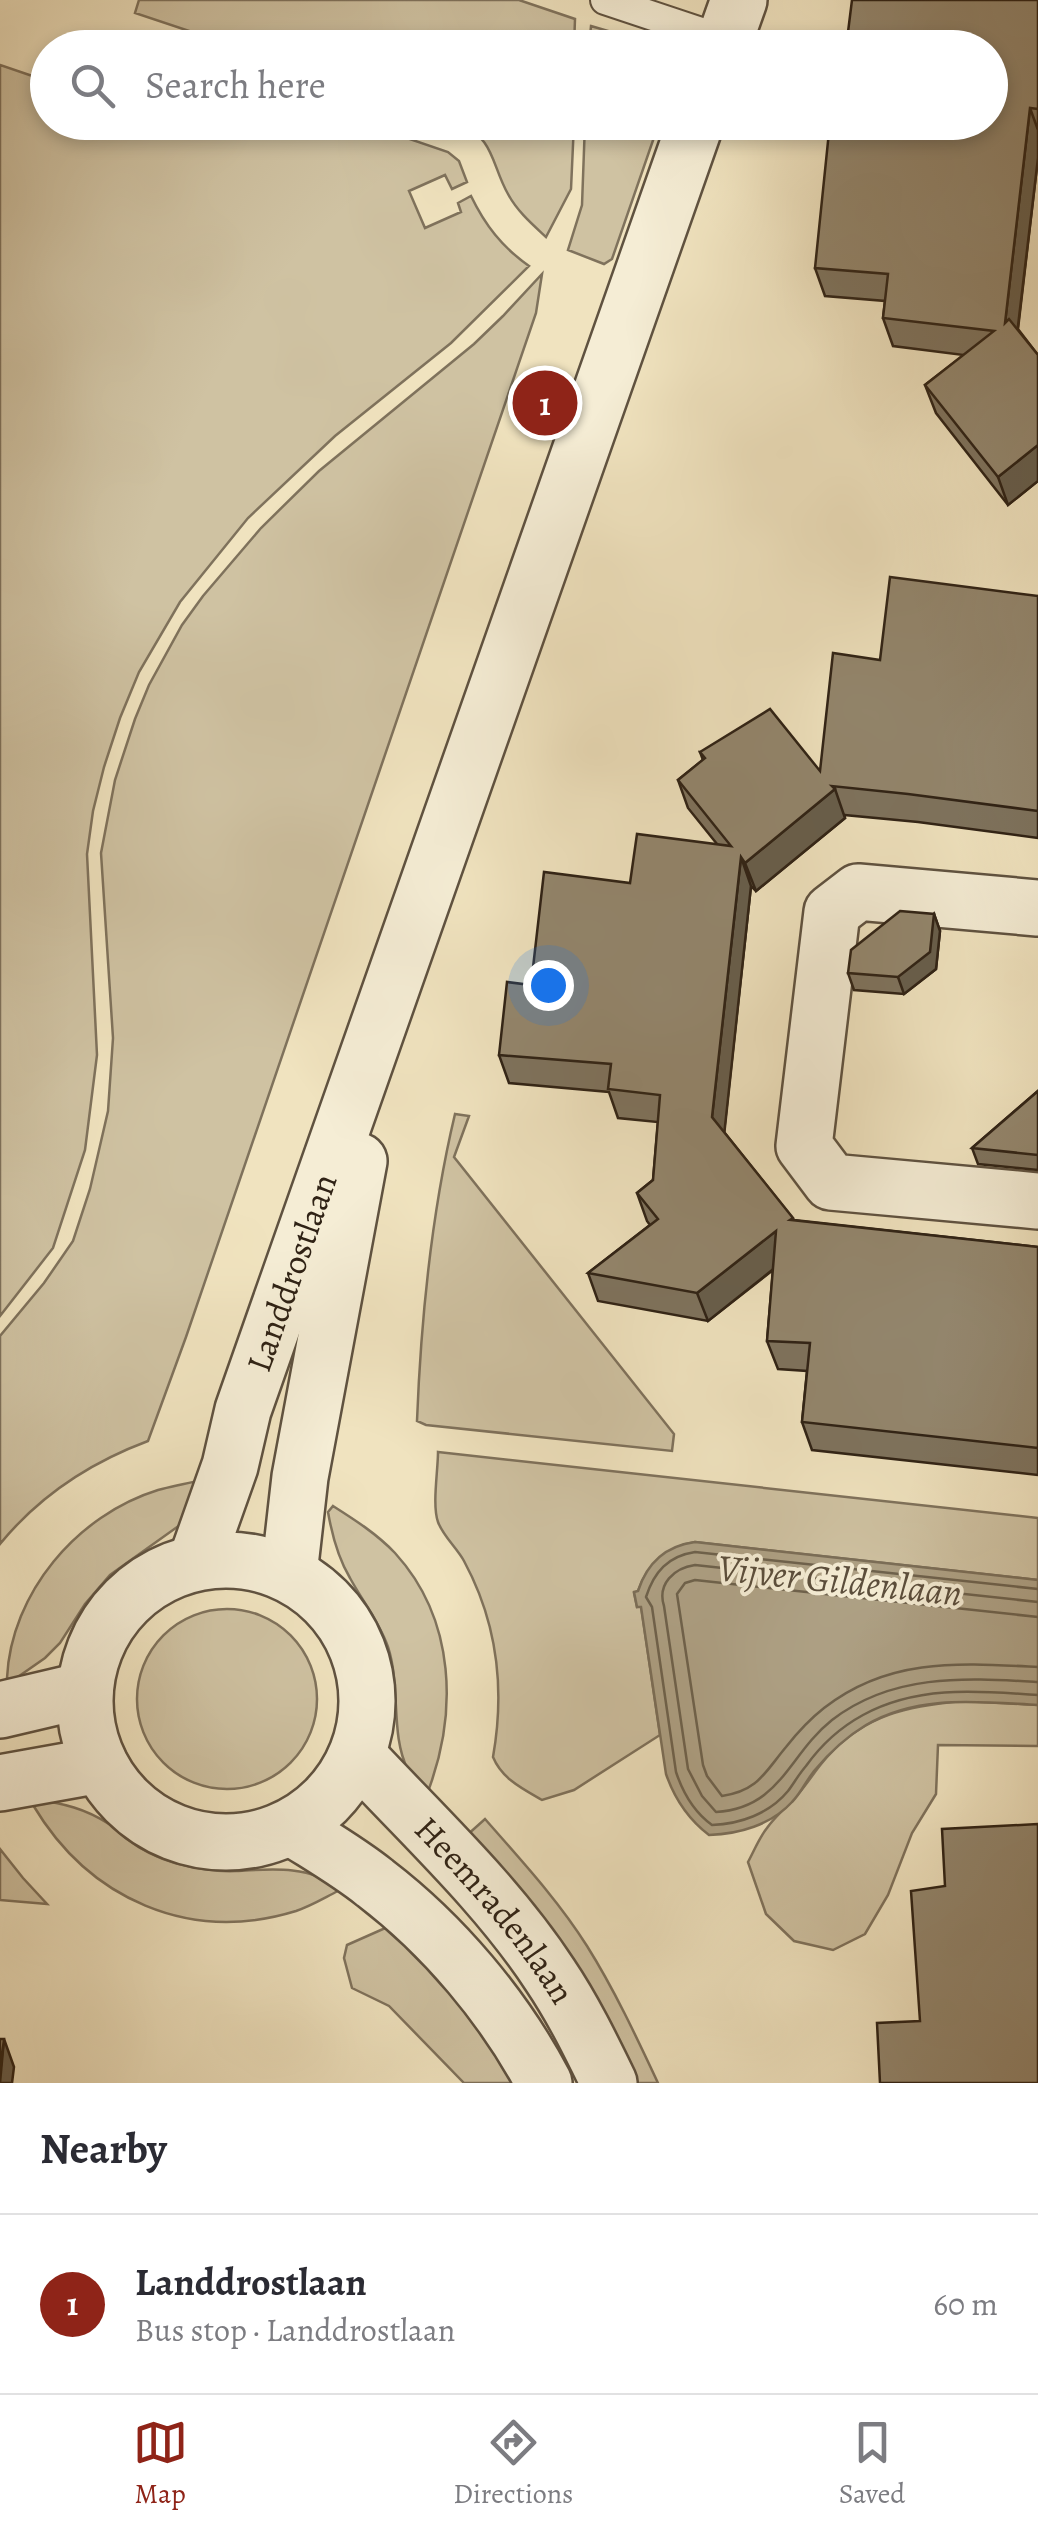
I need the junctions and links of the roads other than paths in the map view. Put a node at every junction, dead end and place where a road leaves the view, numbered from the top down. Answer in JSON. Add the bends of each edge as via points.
{"nodes":[{"id":1,"x":605,"y":0,"type":"edge"},
{"id":2,"x":728,"y":29,"type":"edge"},
{"id":3,"x":690,"y":140,"type":"edge"},
{"id":4,"x":1038,"y":908,"type":"edge"},
{"id":5,"x":392,"y":986,"type":"junction"},
{"id":6,"x":1038,"y":1200,"type":"edge"},
{"id":7,"x":196,"y":1562,"type":"junction"},
{"id":8,"x":289,"y":1574,"type":"junction"},
{"id":9,"x":85,"y":1690,"type":"junction"},
{"id":10,"x":0,"y":1710,"type":"edge"},
{"id":11,"x":357,"y":1755,"type":"junction"},
{"id":12,"x":100,"y":1765,"type":"junction"},
{"id":13,"x":0,"y":1783,"type":"edge"},
{"id":14,"x":291,"y":1827,"type":"junction"},
{"id":15,"x":544,"y":2083,"type":"edge"},
{"id":16,"x":609,"y":2083,"type":"edge"}],
"edges":[{"from":1,"to":2,"type":"lane"},
{"from":3,"to":5,"type":"street","name":"Landdrostlaan"},
{"from":4,"to":6,"type":"street","via":[[858,892],[832,912],[804,1146],[831,1182]]},
{"from":5,"to":7,"type":"street","name":"Landdrostlaan"},
{"from":5,"to":8,"type":"street","name":"Landdrostlaan","via":[[303,1458]]},
{"from":7,"to":8,"type":"street","via":[[244,1560]]},
{"from":7,"to":9,"type":"street","via":[[162,1574],[108,1622]]},
{"from":8,"to":11,"type":"street","via":[[324,1598],[355,1645],[368,1714]]},
{"from":9,"to":10,"type":"street"},
{"from":9,"to":12,"type":"street"},
{"from":11,"to":14,"type":"street","via":[[330,1797]]},
{"from":11,"to":16,"type":"street","name":"Heemradenlaan","via":[[506,1916],[548,1971]]},
{"from":12,"to":13,"type":"street"},
{"from":12,"to":14,"type":"street","via":[[150,1820],[183,1835],[219,1842]]},
{"from":14,"to":15,"type":"street","name":"Heemradenlaan","via":[[374,1882],[438,1939],[503,2018]]}]}
